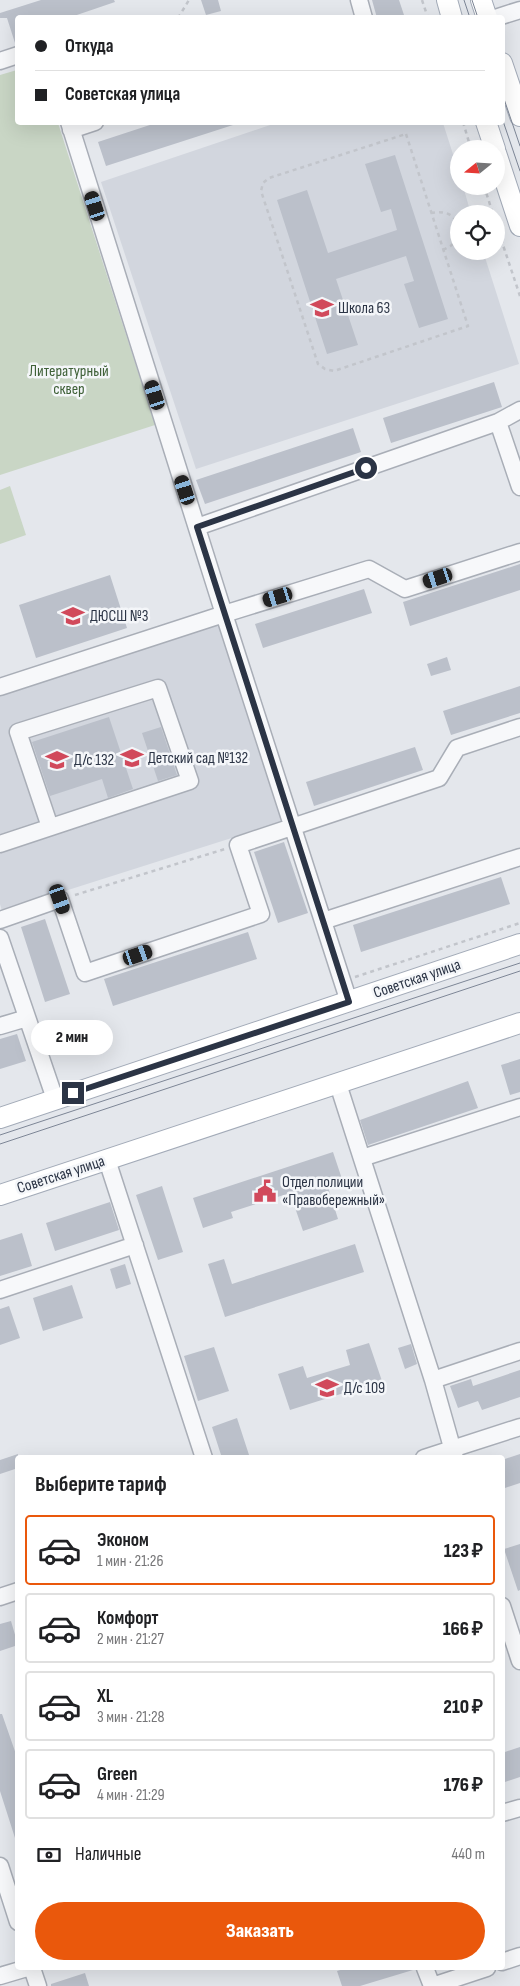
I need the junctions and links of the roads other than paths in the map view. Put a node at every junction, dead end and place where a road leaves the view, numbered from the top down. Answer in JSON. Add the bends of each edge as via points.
{"nodes":[{"id":1,"x":359,"y":0,"type":"edge"},
{"id":2,"x":447,"y":0,"type":"edge"},
{"id":3,"x":482,"y":0,"type":"edge"},
{"id":4,"x":520,"y":10,"type":"edge"},
{"id":5,"x":363,"y":15,"type":"edge"},
{"id":6,"x":451,"y":15,"type":"edge"},
{"id":7,"x":486,"y":15,"type":"edge"},
{"id":8,"x":504,"y":15,"type":"edge"},
{"id":9,"x":15,"y":56,"type":"edge"},
{"id":10,"x":0,"y":61,"type":"edge"},
{"id":11,"x":505,"y":72,"type":"edge"},
{"id":12,"x":520,"y":116,"type":"edge"},
{"id":13,"x":487,"y":125,"type":"edge"},
{"id":14,"x":70,"y":126,"type":"edge"},
{"id":15,"x":492,"y":140,"type":"edge"},
{"id":16,"x":505,"y":180,"type":"edge"},
{"id":17,"x":520,"y":226,"type":"edge"},
{"id":18,"x":520,"y":410,"type":"edge"},
{"id":19,"x":498,"y":422,"type":"junction"},
{"id":20,"x":520,"y":486,"type":"edge"},
{"id":21,"x":197,"y":527,"type":"junction"},
{"id":22,"x":520,"y":552,"type":"edge"},
{"id":23,"x":224,"y":614,"type":"junction"},
{"id":24,"x":0,"y":687,"type":"edge"},
{"id":25,"x":520,"y":727,"type":"edge"},
{"id":26,"x":50,"y":827,"type":"junction"},
{"id":27,"x":293,"y":827,"type":"junction"},
{"id":28,"x":0,"y":844,"type":"edge"},
{"id":29,"x":520,"y":857,"type":"edge"},
{"id":30,"x":0,"y":920,"type":"edge"},
{"id":31,"x":323,"y":921,"type":"junction"},
{"id":32,"x":0,"y":938,"type":"edge"},
{"id":33,"x":520,"y":944,"type":"edge"},
{"id":34,"x":349,"y":1002,"type":"junction"},
{"id":35,"x":27,"y":1018,"type":"junction"},
{"id":36,"x":520,"y":1023,"type":"edge"},
{"id":37,"x":0,"y":1026,"type":"edge"},
{"id":38,"x":338,"y":1084,"type":"junction"},
{"id":39,"x":55,"y":1100,"type":"junction"},
{"id":40,"x":520,"y":1107,"type":"edge"},
{"id":41,"x":0,"y":1118,"type":"edge"},
{"id":42,"x":362,"y":1158,"type":"junction"},
{"id":43,"x":107,"y":1160,"type":"junction"},
{"id":44,"x":0,"y":1195,"type":"edge"},
{"id":45,"x":135,"y":1245,"type":"junction"},
{"id":46,"x":0,"y":1290,"type":"edge"},
{"id":47,"x":520,"y":1351,"type":"edge"},
{"id":48,"x":433,"y":1380,"type":"junction"},
{"id":49,"x":520,"y":1427,"type":"edge"},
{"id":50,"x":454,"y":1453,"type":"edge"},
{"id":51,"x":203,"y":1455,"type":"edge"},
{"id":52,"x":15,"y":1592,"type":"edge"},
{"id":53,"x":0,"y":1597,"type":"edge"},
{"id":54,"x":505,"y":1615,"type":"edge"},
{"id":55,"x":520,"y":1661,"type":"edge"},
{"id":56,"x":520,"y":1808,"type":"edge"},
{"id":57,"x":505,"y":1812,"type":"edge"},
{"id":58,"x":0,"y":1866,"type":"edge"},
{"id":59,"x":15,"y":1913,"type":"edge"},
{"id":60,"x":520,"y":1956,"type":"edge"},
{"id":61,"x":505,"y":1961,"type":"edge"},
{"id":62,"x":20,"y":1970,"type":"edge"},
{"id":63,"x":33,"y":1970,"type":"edge"},
{"id":64,"x":426,"y":1970,"type":"edge"},
{"id":65,"x":481,"y":1970,"type":"edge"},
{"id":66,"x":0,"y":1976,"type":"edge"},
{"id":67,"x":38,"y":1986,"type":"edge"},
{"id":68,"x":432,"y":1986,"type":"edge"}],
"edges":[{"from":1,"to":5,"type":"street"},
{"from":2,"to":6,"type":"main road"},
{"from":3,"to":7,"type":"main road"},
{"from":4,"to":8,"type":"street"},
{"from":9,"to":10,"type":"street"},
{"from":11,"to":12,"type":"main road"},
{"from":13,"to":15,"type":"main road"},
{"from":14,"to":21,"type":"street"},
{"from":16,"to":17,"type":"main road"},
{"from":18,"to":19,"type":"street"},
{"from":19,"to":20,"type":"street"},
{"from":19,"to":21,"type":"street"},
{"from":21,"to":23,"type":"street"},
{"from":22,"to":23,"type":"street","via":[[405,589],[369,569]]},
{"from":23,"to":24,"type":"street"},
{"from":23,"to":27,"type":"street"},
{"from":25,"to":27,"type":"street","via":[[457,748],[439,778]]},
{"from":26,"to":26,"type":"street","via":[[190,781],[158,688],[18,732]]},
{"from":26,"to":28,"type":"street"},
{"from":27,"to":30,"type":"street","via":[[238,845],[261,914],[85,973],[60,899]]},
{"from":27,"to":31,"type":"street"},
{"from":29,"to":31,"type":"street"},
{"from":31,"to":34,"type":"street"},
{"from":32,"to":35,"type":"street"},
{"from":33,"to":34,"type":"main road","name":"Советская улица"},
{"from":34,"to":39,"type":"main road","name":"Советская улица"},
{"from":35,"to":37,"type":"street"},
{"from":35,"to":39,"type":"street"},
{"from":36,"to":38,"type":"main road","name":"Советская улица"},
{"from":38,"to":42,"type":"street"},
{"from":38,"to":43,"type":"main road","name":"Советская улица"},
{"from":39,"to":41,"type":"main road","name":"Советская улица"},
{"from":40,"to":42,"type":"street"},
{"from":42,"to":48,"type":"street"},
{"from":43,"to":44,"type":"main road","name":"Советская улица"},
{"from":43,"to":45,"type":"street"},
{"from":45,"to":46,"type":"street"},
{"from":45,"to":51,"type":"street"},
{"from":47,"to":48,"type":"street"},
{"from":48,"to":50,"type":"street"},
{"from":49,"to":50,"type":"street"},
{"from":52,"to":53,"type":"street"},
{"from":54,"to":55,"type":"street"},
{"from":56,"to":57,"type":"street"},
{"from":58,"to":59,"type":"street"},
{"from":60,"to":61,"type":"street"},
{"from":62,"to":66,"type":"street"},
{"from":63,"to":67,"type":"street"},
{"from":64,"to":68,"type":"street"},
{"from":65,"to":68,"type":"street"}]}
